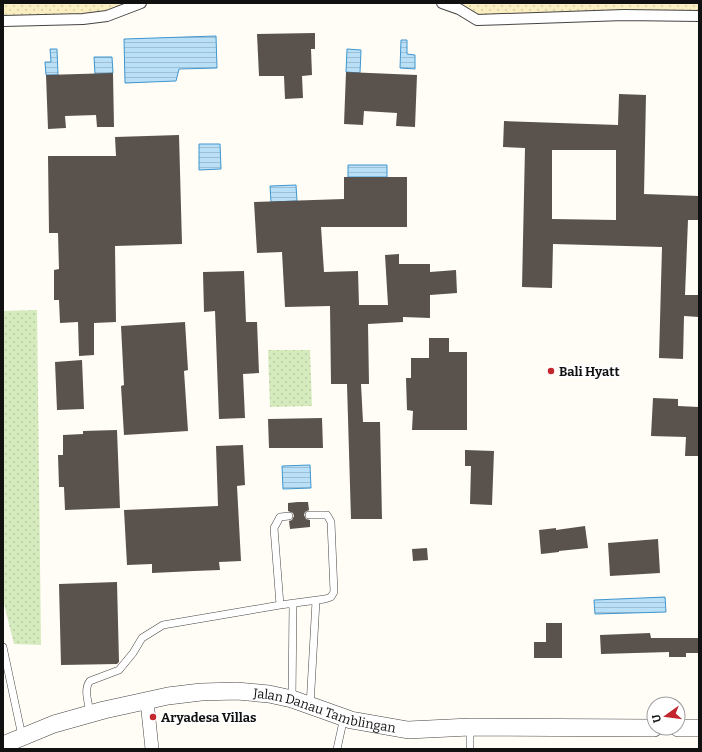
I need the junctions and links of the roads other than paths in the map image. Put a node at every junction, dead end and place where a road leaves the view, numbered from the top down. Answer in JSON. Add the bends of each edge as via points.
{"nodes":[{"id":1,"x":142,"y":3,"type":"edge"},
{"id":2,"x":442,"y":3,"type":"edge"},
{"id":3,"x":699,"y":16,"type":"edge"},
{"id":4,"x":3,"y":21,"type":"edge"},
{"id":5,"x":309,"y":515,"type":"dead end"},
{"id":6,"x":288,"y":516,"type":"dead end"},
{"id":7,"x":316,"y":601,"type":"junction"},
{"id":8,"x":293,"y":603,"type":"junction"},
{"id":9,"x":280,"y":605,"type":"junction"},
{"id":10,"x":3,"y":647,"type":"edge"},
{"id":11,"x":292,"y":699,"type":"junction"},
{"id":12,"x":147,"y":701,"type":"junction"},
{"id":13,"x":310,"y":706,"type":"junction"},
{"id":14,"x":90,"y":713,"type":"junction"},
{"id":15,"x":344,"y":717,"type":"junction"},
{"id":16,"x":470,"y":727,"type":"junction"},
{"id":17,"x":646,"y":728,"type":"edge"},
{"id":18,"x":686,"y":728,"type":"edge"},
{"id":19,"x":699,"y":728,"type":"edge"},
{"id":20,"x":22,"y":736,"type":"junction"},
{"id":21,"x":3,"y":745,"type":"edge"},
{"id":22,"x":152,"y":749,"type":"edge"},
{"id":23,"x":337,"y":749,"type":"edge"},
{"id":24,"x":470,"y":749,"type":"edge"}],
"edges":[{"from":1,"to":4,"type":"street","via":[[107,16]]},
{"from":2,"to":3,"type":"street","via":[[459,9],[477,20],[624,15]]},
{"from":5,"to":7,"type":"lane","via":[[327,515],[331,522],[334,592],[331,597]]},
{"from":6,"to":9,"type":"lane","via":[[280,517],[274,528]]},
{"from":7,"to":8,"type":"lane"},
{"from":7,"to":13,"type":"lane"},
{"from":8,"to":9,"type":"lane"},
{"from":8,"to":11,"type":"lane"},
{"from":9,"to":14,"type":"lane","via":[[163,625],[152,631],[142,638],[134,653],[119,670],[90,681],[87,692]]},
{"from":10,"to":20,"type":"lane"},
{"from":11,"to":12,"type":"street","name":"Jalan Danau Tamblingan","via":[[237,691],[201,692]]},
{"from":11,"to":13,"type":"street","name":"Jalan Danau Tamblingan"},
{"from":12,"to":14,"type":"street","name":"Jalan Danau Tamblingan"},
{"from":12,"to":22,"type":"street"},
{"from":13,"to":15,"type":"street","name":"Jalan Danau Tamblingan"},
{"from":14,"to":20,"type":"street","name":"Jalan Danau Tamblingan"},
{"from":15,"to":16,"type":"street","name":"Jalan Danau Tamblingan","via":[[408,730]]},
{"from":15,"to":23,"type":"lane"},
{"from":16,"to":17,"type":"street","name":"Jalan Danau Tamblingan"},
{"from":16,"to":24,"type":"lane"},
{"from":18,"to":19,"type":"street"},
{"from":20,"to":21,"type":"street","name":"Jalan Danau Tamblingan"}]}
